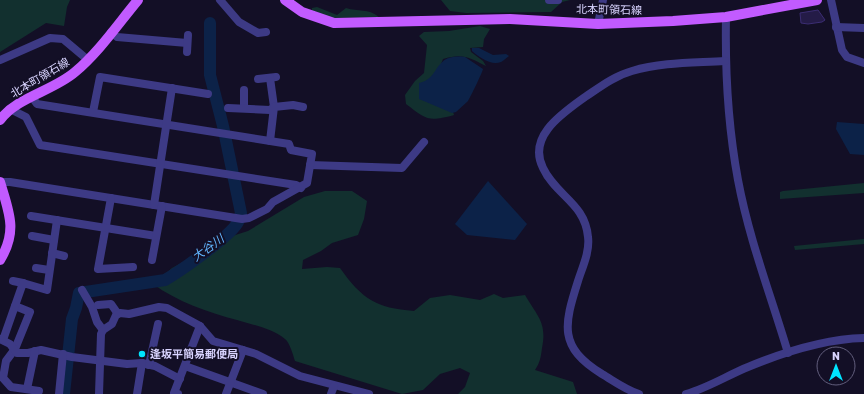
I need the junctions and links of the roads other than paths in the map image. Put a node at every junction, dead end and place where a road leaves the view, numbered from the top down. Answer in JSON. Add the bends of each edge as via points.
{"nodes":[{"id":1,"x":138,"y":0,"type":"edge"},
{"id":2,"x":220,"y":0,"type":"edge"},
{"id":3,"x":285,"y":0,"type":"edge"},
{"id":4,"x":549,"y":0,"type":"edge"},
{"id":5,"x":558,"y":0,"type":"edge"},
{"id":6,"x":603,"y":0,"type":"edge"},
{"id":7,"x":817,"y":0,"type":"edge"},
{"id":8,"x":831,"y":0,"type":"edge"},
{"id":9,"x":726,"y":17,"type":"junction"},
{"id":10,"x":598,"y":24,"type":"junction"},
{"id":11,"x":836,"y":27,"type":"junction"},
{"id":12,"x":864,"y":28,"type":"edge"},
{"id":13,"x":111,"y":32,"type":"junction"},
{"id":14,"x":266,"y":32,"type":"dead end"},
{"id":15,"x":187,"y":52,"type":"dead end"},
{"id":16,"x":0,"y":60,"type":"edge"},
{"id":17,"x":88,"y":60,"type":"junction"},
{"id":18,"x":725,"y":61,"type":"junction"},
{"id":19,"x":864,"y":63,"type":"edge"},
{"id":20,"x":258,"y":79,"type":"dead end"},
{"id":21,"x":172,"y":88,"type":"junction"},
{"id":22,"x":244,"y":90,"type":"dead end"},
{"id":23,"x":208,"y":94,"type":"dead end"},
{"id":24,"x":32,"y":98,"type":"junction"},
{"id":25,"x":274,"y":107,"type":"junction"},
{"id":26,"x":303,"y":107,"type":"dead end"},
{"id":27,"x":228,"y":108,"type":"dead end"},
{"id":28,"x":244,"y":108,"type":"junction"},
{"id":29,"x":10,"y":109,"type":"junction"},
{"id":30,"x":93,"y":112,"type":"junction"},
{"id":31,"x":0,"y":120,"type":"edge"},
{"id":32,"x":167,"y":124,"type":"junction"},
{"id":33,"x":270,"y":141,"type":"junction"},
{"id":34,"x":424,"y":142,"type":"dead end"},
{"id":35,"x":161,"y":165,"type":"junction"},
{"id":36,"x":310,"y":165,"type":"junction"},
{"id":37,"x":0,"y":182,"type":"edge"},
{"id":38,"x":300,"y":188,"type":"junction"},
{"id":39,"x":110,"y":198,"type":"junction"},
{"id":40,"x":158,"y":206,"type":"junction"},
{"id":41,"x":31,"y":216,"type":"dead end"},
{"id":42,"x":57,"y":220,"type":"junction"},
{"id":43,"x":106,"y":228,"type":"junction"},
{"id":44,"x":32,"y":236,"type":"dead end"},
{"id":45,"x":156,"y":236,"type":"junction"},
{"id":46,"x":54,"y":240,"type":"junction"},
{"id":47,"x":52,"y":253,"type":"junction"},
{"id":48,"x":64,"y":256,"type":"dead end"},
{"id":49,"x":0,"y":260,"type":"edge"},
{"id":50,"x":152,"y":260,"type":"dead end"},
{"id":51,"x":133,"y":267,"type":"dead end"},
{"id":52,"x":36,"y":268,"type":"dead end"},
{"id":53,"x":49,"y":270,"type":"junction"},
{"id":54,"x":13,"y":281,"type":"dead end"},
{"id":55,"x":23,"y":283,"type":"junction"},
{"id":56,"x":83,"y":293,"type":"dead end"},
{"id":57,"x":98,"y":305,"type":"dead end"},
{"id":58,"x":15,"y":306,"type":"junction"},
{"id":59,"x":118,"y":314,"type":"junction"},
{"id":60,"x":158,"y":324,"type":"dead end"},
{"id":61,"x":200,"y":326,"type":"junction"},
{"id":62,"x":103,"y":330,"type":"junction"},
{"id":63,"x":864,"y":338,"type":"edge"},
{"id":64,"x":1,"y":340,"type":"edge"},
{"id":65,"x":15,"y":350,"type":"junction"},
{"id":66,"x":243,"y":350,"type":"junction"},
{"id":67,"x":34,"y":352,"type":"junction"},
{"id":68,"x":788,"y":352,"type":"junction"},
{"id":69,"x":67,"y":355,"type":"junction"},
{"id":70,"x":101,"y":360,"type":"junction"},
{"id":71,"x":146,"y":364,"type":"junction"},
{"id":72,"x":185,"y":366,"type":"junction"},
{"id":73,"x":180,"y":379,"type":"junction"},
{"id":74,"x":231,"y":382,"type":"junction"},
{"id":75,"x":334,"y":386,"type":"junction"},
{"id":76,"x":27,"y":390,"type":"junction"},
{"id":77,"x":39,"y":391,"type":"dead end"},
{"id":78,"x":59,"y":394,"type":"edge"},
{"id":79,"x":99,"y":394,"type":"edge"},
{"id":80,"x":137,"y":394,"type":"edge"},
{"id":81,"x":178,"y":394,"type":"edge"},
{"id":82,"x":226,"y":394,"type":"edge"},
{"id":83,"x":263,"y":394,"type":"edge"},
{"id":84,"x":331,"y":394,"type":"edge"},
{"id":85,"x":369,"y":394,"type":"edge"},
{"id":86,"x":640,"y":394,"type":"edge"},
{"id":87,"x":686,"y":394,"type":"edge"}],
"edges":[{"from":1,"to":13,"type":"main road","name":"北本町領石線"},
{"from":2,"to":14,"type":"street","via":[[239,22],[258,33]]},
{"from":3,"to":10,"type":"main road","name":"北本町領石線","via":[[302,12],[334,23],[510,19]]},
{"from":4,"to":5,"type":"street"},
{"from":6,"to":10,"type":"street"},
{"from":7,"to":9,"type":"main road","name":"北本町領石線"},
{"from":8,"to":11,"type":"street"},
{"from":9,"to":10,"type":"main road","name":"北本町領石線"},
{"from":9,"to":18,"type":"street"},
{"from":11,"to":12,"type":"street"},
{"from":11,"to":19,"type":"street","via":[[844,54]]},
{"from":13,"to":15,"type":"street","via":[[117,37],[188,39]]},
{"from":13,"to":17,"type":"main road","name":"北本町領石線"},
{"from":16,"to":17,"type":"street","via":[[50,38],[63,39]]},
{"from":17,"to":24,"type":"main road","name":"北本町領石線","via":[[74,73]]},
{"from":18,"to":68,"type":"street","via":[[738,181]]},
{"from":18,"to":86,"type":"street","via":[[655,66],[633,70],[613,78],[551,124],[540,146],[543,168],[550,180],[584,218],[589,241],[570,308],[570,342],[586,364]]},
{"from":20,"to":25,"type":"street","via":[[273,78]]},
{"from":21,"to":23,"type":"street"},
{"from":21,"to":30,"type":"street","via":[[100,77]]},
{"from":21,"to":32,"type":"street"},
{"from":22,"to":28,"type":"street"},
{"from":24,"to":29,"type":"main road","name":"北本町領石線"},
{"from":24,"to":30,"type":"street","via":[[37,104]]},
{"from":25,"to":26,"type":"street"},
{"from":25,"to":28,"type":"street","via":[[270,110]]},
{"from":25,"to":33,"type":"street"},
{"from":27,"to":28,"type":"street"},
{"from":29,"to":31,"type":"main road","name":"北本町領石線"},
{"from":29,"to":35,"type":"street","via":[[26,117],[40,145]]},
{"from":30,"to":32,"type":"street"},
{"from":32,"to":33,"type":"street"},
{"from":32,"to":35,"type":"street"},
{"from":33,"to":36,"type":"street","via":[[289,144],[294,152],[312,154]]},
{"from":34,"to":36,"type":"street","via":[[402,168]]},
{"from":35,"to":38,"type":"street","via":[[296,185]]},
{"from":35,"to":40,"type":"street"},
{"from":36,"to":38,"type":"street","via":[[307,183]]},
{"from":37,"to":39,"type":"street"},
{"from":37,"to":49,"type":"main road","via":[[10,216],[10,241]]},
{"from":38,"to":40,"type":"street","via":[[272,202],[267,209],[249,218]]},
{"from":39,"to":40,"type":"street"},
{"from":39,"to":43,"type":"street"},
{"from":40,"to":45,"type":"street"},
{"from":41,"to":42,"type":"street"},
{"from":42,"to":43,"type":"street"},
{"from":42,"to":46,"type":"street"},
{"from":43,"to":45,"type":"street"},
{"from":43,"to":51,"type":"street","via":[[95,267]]},
{"from":44,"to":46,"type":"street"},
{"from":45,"to":50,"type":"street"},
{"from":46,"to":47,"type":"street"},
{"from":47,"to":48,"type":"street"},
{"from":47,"to":53,"type":"street"},
{"from":52,"to":53,"type":"street"},
{"from":53,"to":55,"type":"street","via":[[47,290]]},
{"from":54,"to":55,"type":"street"},
{"from":55,"to":58,"type":"street"},
{"from":56,"to":62,"type":"street"},
{"from":57,"to":59,"type":"street","via":[[111,304]]},
{"from":58,"to":64,"type":"street"},
{"from":58,"to":65,"type":"street","via":[[30,312]]},
{"from":59,"to":61,"type":"street","via":[[167,308]]},
{"from":59,"to":62,"type":"street","via":[[112,324]]},
{"from":60,"to":71,"type":"street"},
{"from":61,"to":66,"type":"street","via":[[213,341]]},
{"from":61,"to":72,"type":"street"},
{"from":62,"to":70,"type":"street"},
{"from":63,"to":68,"type":"street","via":[[826,342]]},
{"from":64,"to":65,"type":"street"},
{"from":65,"to":67,"type":"street"},
{"from":65,"to":76,"type":"street","via":[[6,361],[3,378],[11,387]]},
{"from":66,"to":74,"type":"street"},
{"from":66,"to":75,"type":"street","via":[[287,371]]},
{"from":67,"to":69,"type":"street","via":[[41,350]]},
{"from":67,"to":76,"type":"street"},
{"from":68,"to":87,"type":"street"},
{"from":69,"to":70,"type":"street"},
{"from":69,"to":78,"type":"street"},
{"from":70,"to":71,"type":"street"},
{"from":70,"to":79,"type":"street"},
{"from":71,"to":73,"type":"street"},
{"from":71,"to":80,"type":"street"},
{"from":72,"to":73,"type":"street"},
{"from":72,"to":74,"type":"street"},
{"from":73,"to":81,"type":"street","via":[[174,393]]},
{"from":74,"to":82,"type":"street"},
{"from":74,"to":83,"type":"street"},
{"from":75,"to":84,"type":"street"},
{"from":75,"to":85,"type":"street"},
{"from":76,"to":77,"type":"street"}]}
